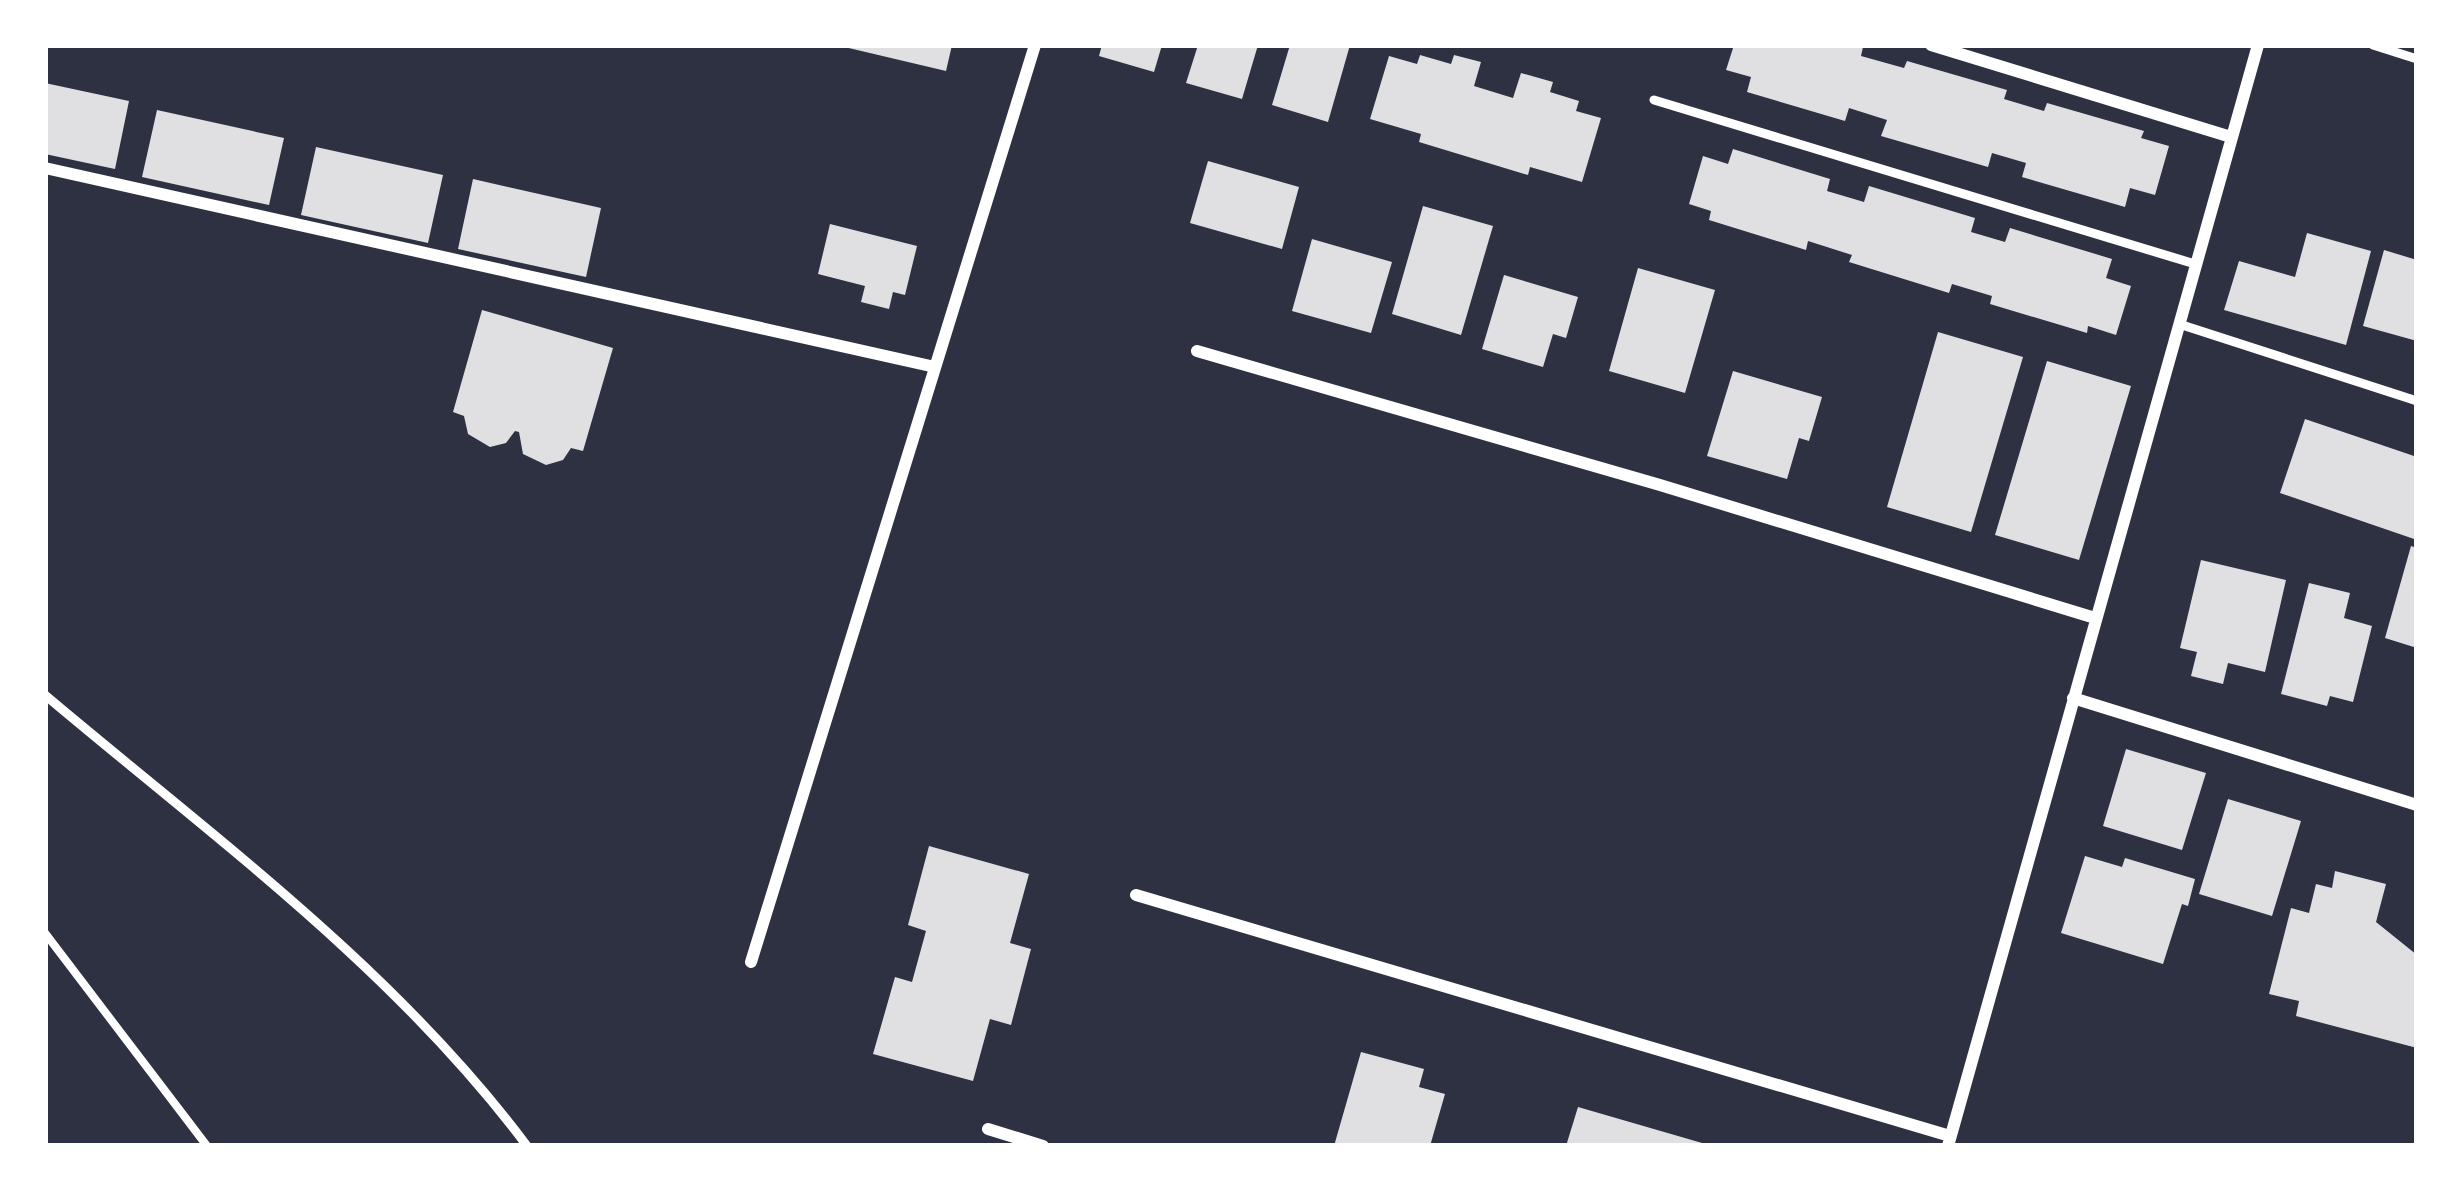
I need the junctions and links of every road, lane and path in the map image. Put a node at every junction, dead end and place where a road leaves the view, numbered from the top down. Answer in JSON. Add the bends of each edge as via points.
{"nodes":[{"id":1,"x":1035,"y":45,"type":"edge"},
{"id":2,"x":1931,"y":45,"type":"edge"},
{"id":3,"x":2258,"y":45,"type":"edge"},
{"id":4,"x":2373,"y":45,"type":"edge"},
{"id":5,"x":2417,"y":59,"type":"edge"},
{"id":6,"x":1654,"y":100,"type":"dead end"},
{"id":7,"x":2231,"y":137,"type":"junction"},
{"id":8,"x":45,"y":168,"type":"edge"},
{"id":9,"x":2194,"y":264,"type":"junction"},
{"id":10,"x":2179,"y":324,"type":"junction"},
{"id":11,"x":1197,"y":351,"type":"dead end"},
{"id":12,"x":935,"y":367,"type":"junction"},
{"id":13,"x":2417,"y":401,"type":"edge"},
{"id":14,"x":2095,"y":618,"type":"junction"},
{"id":15,"x":45,"y":695,"type":"edge"},
{"id":16,"x":2073,"y":698,"type":"junction"},
{"id":17,"x":2417,"y":805,"type":"edge"},
{"id":18,"x":1136,"y":895,"type":"dead end"},
{"id":19,"x":45,"y":933,"type":"edge"},
{"id":20,"x":751,"y":962,"type":"dead end"},
{"id":21,"x":988,"y":1129,"type":"dead end"},
{"id":22,"x":1949,"y":1141,"type":"edge"},
{"id":23,"x":207,"y":1146,"type":"edge"},
{"id":24,"x":526,"y":1146,"type":"edge"},
{"id":25,"x":1043,"y":1146,"type":"edge"}],
"edges":[{"from":1,"to":12,"type":"street"},
{"from":2,"to":7,"type":"street"},
{"from":3,"to":7,"type":"street"},
{"from":4,"to":5,"type":"lane"},
{"from":6,"to":9,"type":"lane"},
{"from":7,"to":9,"type":"street"},
{"from":8,"to":12,"type":"street"},
{"from":9,"to":10,"type":"street"},
{"from":10,"to":13,"type":"lane"},
{"from":10,"to":14,"type":"street"},
{"from":11,"to":14,"type":"street"},
{"from":12,"to":20,"type":"street"},
{"from":14,"to":16,"type":"street"},
{"from":15,"to":24,"type":"lane","via":[[365,967]]},
{"from":16,"to":17,"type":"street"},
{"from":16,"to":22,"type":"street"},
{"from":18,"to":22,"type":"street"},
{"from":19,"to":23,"type":"path"},
{"from":21,"to":25,"type":"street"}]}
